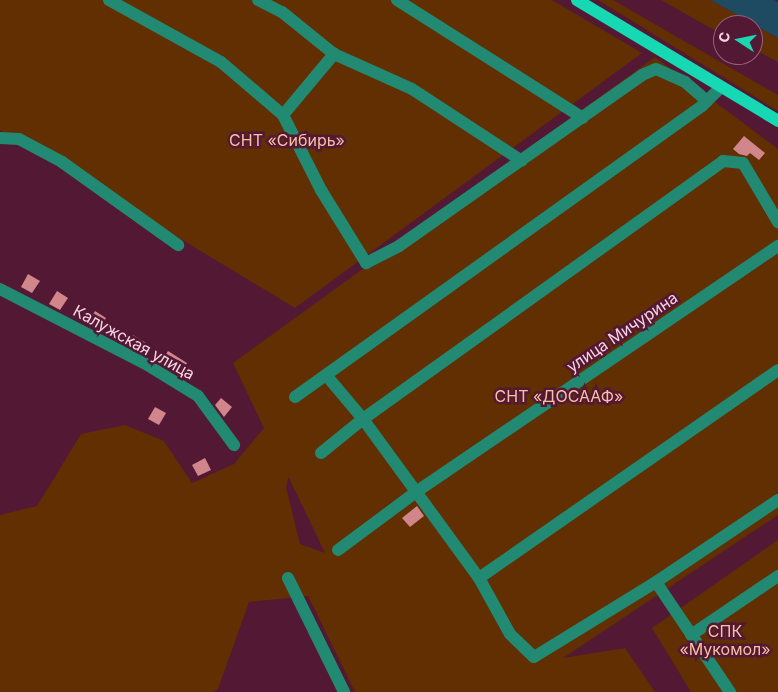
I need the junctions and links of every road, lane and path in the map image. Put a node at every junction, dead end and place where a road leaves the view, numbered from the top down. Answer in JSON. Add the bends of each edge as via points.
{"nodes":[{"id":1,"x":109,"y":0,"type":"edge"},
{"id":2,"x":258,"y":0,"type":"edge"},
{"id":3,"x":289,"y":0,"type":"edge"},
{"id":4,"x":397,"y":0,"type":"edge"},
{"id":5,"x":577,"y":0,"type":"edge"},
{"id":6,"x":282,"y":12,"type":"junction"},
{"id":7,"x":334,"y":54,"type":"junction"},
{"id":8,"x":721,"y":87,"type":"junction"},
{"id":9,"x":707,"y":101,"type":"junction"},
{"id":10,"x":283,"y":115,"type":"junction"},
{"id":11,"x":583,"y":118,"type":"junction"},
{"id":12,"x":778,"y":121,"type":"edge"},
{"id":13,"x":0,"y":138,"type":"edge"},
{"id":14,"x":522,"y":161,"type":"junction"},
{"id":15,"x":778,"y":222,"type":"edge"},
{"id":16,"x":178,"y":245,"type":"dead end"},
{"id":17,"x":778,"y":246,"type":"edge"},
{"id":18,"x":0,"y":289,"type":"edge"},
{"id":19,"x":778,"y":370,"type":"edge"},
{"id":20,"x":326,"y":375,"type":"junction"},
{"id":21,"x":295,"y":397,"type":"dead end"},
{"id":22,"x":363,"y":419,"type":"junction"},
{"id":23,"x":234,"y":445,"type":"dead end"},
{"id":24,"x":321,"y":453,"type":"dead end"},
{"id":25,"x":416,"y":492,"type":"junction"},
{"id":26,"x":778,"y":500,"type":"edge"},
{"id":27,"x":338,"y":550,"type":"dead end"},
{"id":28,"x":778,"y":576,"type":"edge"},
{"id":29,"x":288,"y":578,"type":"dead end"},
{"id":30,"x":479,"y":578,"type":"junction"},
{"id":31,"x":656,"y":582,"type":"junction"},
{"id":32,"x":692,"y":635,"type":"junction"},
{"id":33,"x":344,"y":692,"type":"edge"},
{"id":34,"x":730,"y":692,"type":"edge"}],
"edges":[{"from":1,"to":10,"type":"street","via":[[221,62]]},
{"from":2,"to":6,"type":"street"},
{"from":3,"to":6,"type":"street"},
{"from":4,"to":11,"type":"street"},
{"from":5,"to":8,"type":"main road"},
{"from":6,"to":7,"type":"street"},
{"from":7,"to":10,"type":"street"},
{"from":7,"to":14,"type":"street","via":[[412,89]]},
{"from":8,"to":9,"type":"street"},
{"from":8,"to":12,"type":"main road"},
{"from":9,"to":11,"type":"street","via":[[684,82],[656,69],[642,75]]},
{"from":9,"to":20,"type":"street"},
{"from":10,"to":14,"type":"street","via":[[321,190],[366,263],[399,246]]},
{"from":11,"to":14,"type":"street"},
{"from":13,"to":16,"type":"street","via":[[20,139],[62,162]]},
{"from":15,"to":22,"type":"street","via":[[743,163],[723,161]]},
{"from":17,"to":25,"type":"street","name":"улица Мичурина"},
{"from":18,"to":23,"type":"street","name":"Калужская улица","via":[[144,363],[198,396]]},
{"from":19,"to":30,"type":"street"},
{"from":20,"to":21,"type":"street"},
{"from":20,"to":22,"type":"street"},
{"from":22,"to":24,"type":"street"},
{"from":22,"to":25,"type":"street"},
{"from":25,"to":27,"type":"street","name":"улица Мичурина"},
{"from":25,"to":30,"type":"street"},
{"from":26,"to":31,"type":"street"},
{"from":28,"to":32,"type":"street"},
{"from":29,"to":33,"type":"street"},
{"from":30,"to":31,"type":"street","via":[[510,634],[534,657]]},
{"from":31,"to":32,"type":"street"},
{"from":32,"to":34,"type":"street"}]}
